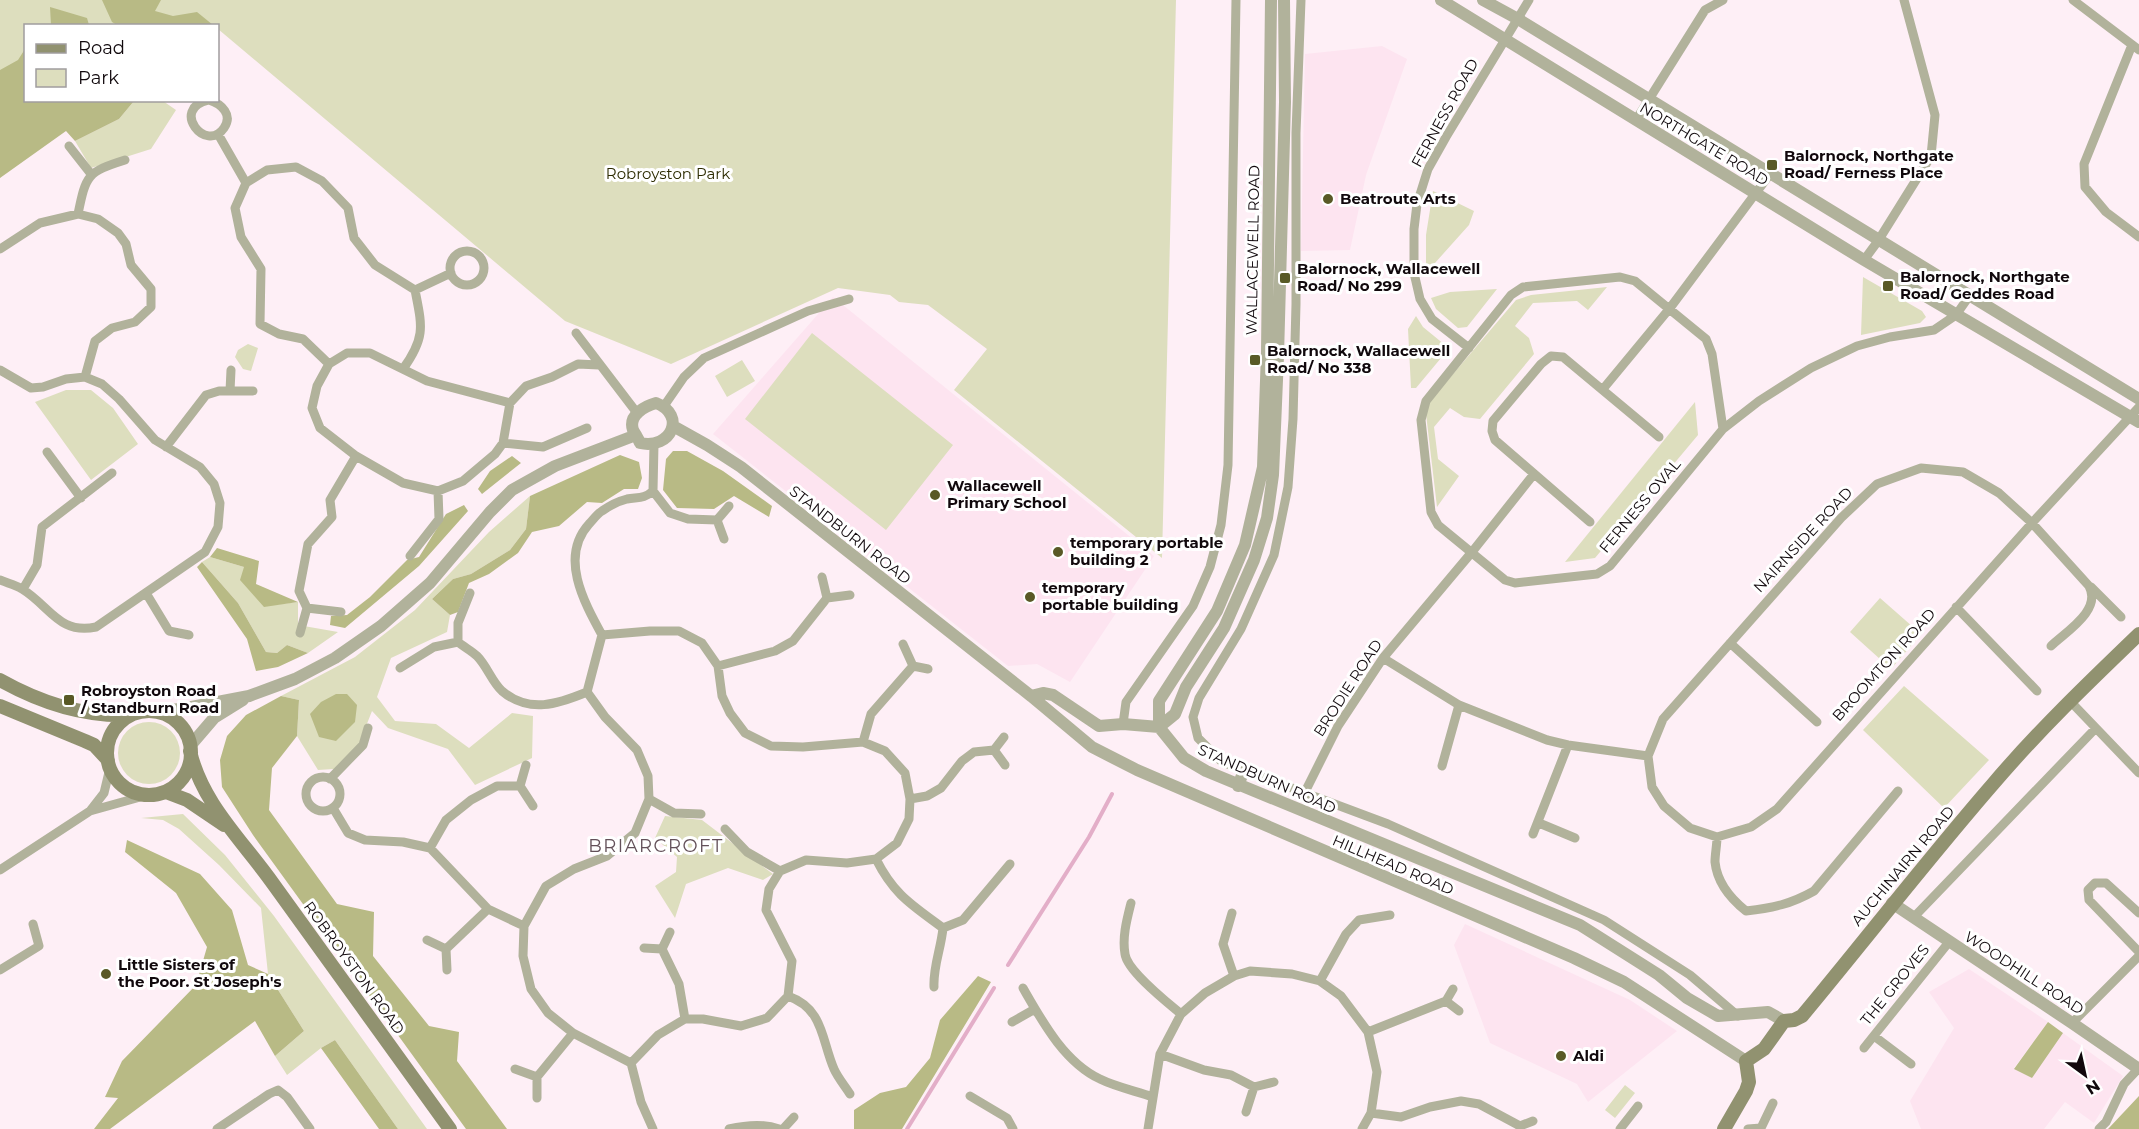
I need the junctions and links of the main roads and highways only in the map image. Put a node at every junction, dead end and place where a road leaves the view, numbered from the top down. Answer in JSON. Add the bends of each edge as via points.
{"nodes":[{"id":1,"x":2139,"y":634,"type":"edge"},
{"id":2,"x":0,"y":680,"type":"edge"},
{"id":3,"x":0,"y":706,"type":"edge"},
{"id":4,"x":130,"y":715,"type":"junction"},
{"id":5,"x":190,"y":749,"type":"junction"},
{"id":6,"x":109,"y":764,"type":"junction"},
{"id":7,"x":165,"y":792,"type":"junction"},
{"id":8,"x":228,"y":828,"type":"junction"},
{"id":9,"x":1727,"y":1124,"type":"edge"},
{"id":10,"x":450,"y":1129,"type":"edge"}],
"edges":[{"from":1,"to":9,"type":"main road","name":"AUCHINAIRN ROAD","via":[[1994,782],[1802,1016],[1784,1021],[1764,1049],[1746,1060],[1749,1082]]},
{"from":2,"to":4,"type":"main road","via":[[32,697],[73,711]]},
{"from":3,"to":6,"type":"main road","via":[[85,741]]},
{"from":4,"to":5,"type":"main road","via":[[153,711],[167,715],[185,732]]},
{"from":4,"to":6,"type":"main road","via":[[112,734],[107,750]]},
{"from":5,"to":7,"type":"main road","via":[[186,772]]},
{"from":5,"to":8,"type":"main road","name":"ROBROYSTON ROAD","via":[[199,780]]},
{"from":6,"to":7,"type":"main road","via":[[126,788],[142,794]]},
{"from":7,"to":8,"type":"main road","name":"ROBROYSTON ROAD","via":[[186,800]]},
{"from":8,"to":10,"type":"main road","name":"ROBROYSTON ROAD","via":[[263,869]]}]}
